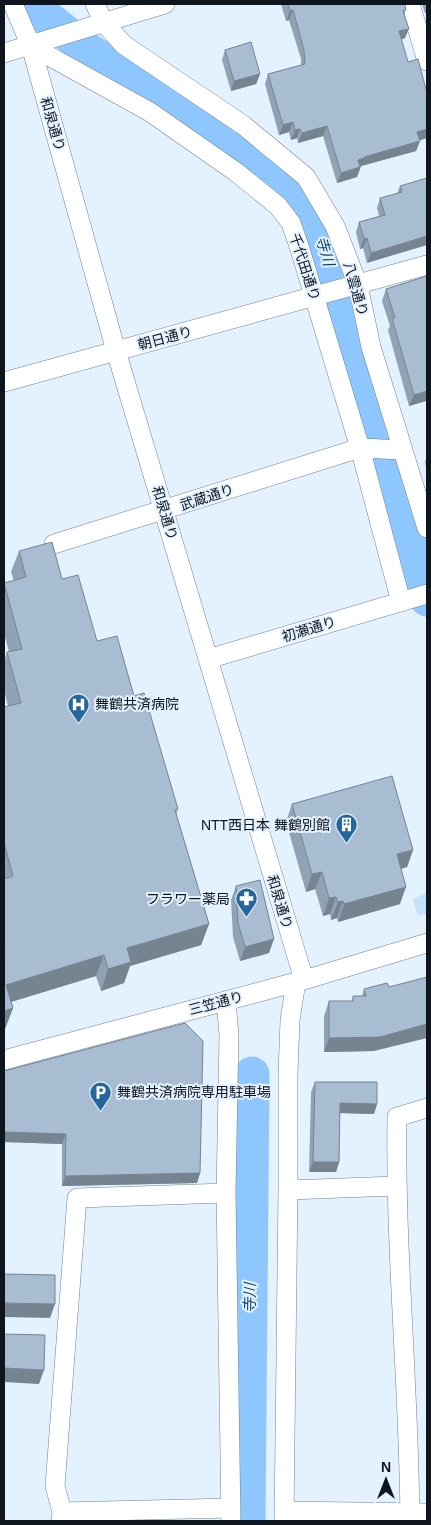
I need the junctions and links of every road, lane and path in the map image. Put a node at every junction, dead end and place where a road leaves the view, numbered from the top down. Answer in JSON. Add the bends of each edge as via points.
{"nodes":[{"id":1,"x":13,"y":4,"type":"edge"},
{"id":2,"x":95,"y":4,"type":"edge"},
{"id":3,"x":165,"y":4,"type":"edge"},
{"id":4,"x":410,"y":4,"type":"edge"},
{"id":5,"x":104,"y":23,"type":"junction"},
{"id":6,"x":31,"y":46,"type":"junction"},
{"id":7,"x":4,"y":53,"type":"edge"},
{"id":8,"x":427,"y":61,"type":"edge"},
{"id":9,"x":427,"y":265,"type":"edge"},
{"id":10,"x":354,"y":286,"type":"junction"},
{"id":11,"x":320,"y":295,"type":"junction"},
{"id":12,"x":116,"y":351,"type":"junction"},
{"id":13,"x":4,"y":382,"type":"edge"},
{"id":14,"x":364,"y":448,"type":"junction"},
{"id":15,"x":399,"y":449,"type":"junction"},
{"id":16,"x":164,"y":510,"type":"junction"},
{"id":17,"x":427,"y":528,"type":"edge"},
{"id":18,"x":54,"y":544,"type":"edge"},
{"id":19,"x":413,"y":598,"type":"edge"},
{"id":20,"x":208,"y":659,"type":"junction"},
{"id":21,"x":427,"y":943,"type":"edge"},
{"id":22,"x":300,"y":981,"type":"junction"},
{"id":23,"x":226,"y":1001,"type":"junction"},
{"id":24,"x":4,"y":1060,"type":"edge"},
{"id":25,"x":427,"y":1108,"type":"edge"},
{"id":26,"x":396,"y":1186,"type":"junction"},
{"id":27,"x":288,"y":1190,"type":"junction"},
{"id":28,"x":226,"y":1194,"type":"junction"},
{"id":29,"x":231,"y":1515,"type":"edge"},
{"id":30,"x":62,"y":1516,"type":"edge"},
{"id":31,"x":284,"y":1516,"type":"edge"},
{"id":32,"x":416,"y":1516,"type":"edge"}],
"edges":[{"from":1,"to":6,"type":"street"},
{"from":2,"to":5,"type":"street","name":"八雲通り"},
{"from":3,"to":5,"type":"street"},
{"from":4,"to":8,"type":"street"},
{"from":5,"to":6,"type":"street"},
{"from":5,"to":10,"type":"street","name":"八雲通り","via":[[124,45],[243,125],[306,177],[335,226]]},
{"from":6,"to":7,"type":"street"},
{"from":6,"to":11,"type":"street","name":"千代田通り","via":[[150,112],[236,172],[278,206],[291,223]]},
{"from":6,"to":12,"type":"street","name":"和泉通り"},
{"from":9,"to":10,"type":"street"},
{"from":10,"to":11,"type":"street","name":"朝日通り"},
{"from":10,"to":15,"type":"street","name":"八雲通り"},
{"from":11,"to":12,"type":"street","name":"朝日通り"},
{"from":11,"to":14,"type":"street","name":"千代田通り"},
{"from":12,"to":13,"type":"street","name":"朝日通り"},
{"from":12,"to":16,"type":"street","name":"和泉通り"},
{"from":14,"to":15,"type":"street","name":"武蔵通り"},
{"from":14,"to":16,"type":"street","name":"武蔵通り"},
{"from":14,"to":19,"type":"street","name":"千代田通り"},
{"from":15,"to":17,"type":"street","name":"八雲通り"},
{"from":16,"to":18,"type":"street","name":"武蔵通り"},
{"from":16,"to":20,"type":"street","name":"和泉通り"},
{"from":19,"to":20,"type":"street","name":"初瀬通り"},
{"from":20,"to":22,"type":"street","name":"和泉通り"},
{"from":21,"to":22,"type":"street","name":"三笠通り"},
{"from":22,"to":23,"type":"street","name":"三笠通り"},
{"from":22,"to":27,"type":"street","via":[[290,1020]]},
{"from":23,"to":24,"type":"street","name":"三笠通り"},
{"from":23,"to":28,"type":"street","via":[[229,1035]]},
{"from":25,"to":26,"type":"street","via":[[396,1117]]},
{"from":26,"to":27,"type":"street"},
{"from":26,"to":32,"type":"street"},
{"from":27,"to":31,"type":"street"},
{"from":28,"to":29,"type":"street"},
{"from":28,"to":30,"type":"street","via":[[77,1198],[55,1486]]},
{"from":29,"to":30,"type":"street"},
{"from":31,"to":32,"type":"street"}]}
